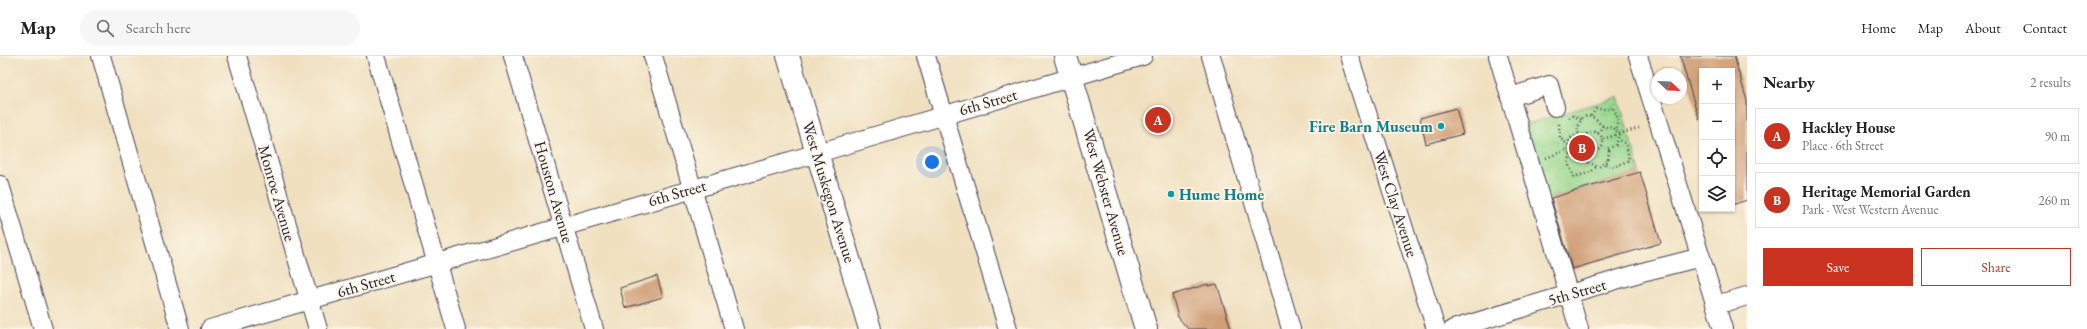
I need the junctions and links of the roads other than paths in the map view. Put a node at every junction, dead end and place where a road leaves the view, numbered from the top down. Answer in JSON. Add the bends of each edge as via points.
{"nodes":[{"id":1,"x":101,"y":56,"type":"edge"},
{"id":2,"x":237,"y":56,"type":"edge"},
{"id":3,"x":376,"y":56,"type":"edge"},
{"id":4,"x":513,"y":56,"type":"edge"},
{"id":5,"x":653,"y":56,"type":"edge"},
{"id":6,"x":788,"y":56,"type":"edge"},
{"id":7,"x":926,"y":56,"type":"edge"},
{"id":8,"x":1065,"y":56,"type":"edge"},
{"id":9,"x":1143,"y":56,"type":"edge"},
{"id":10,"x":1211,"y":56,"type":"edge"},
{"id":11,"x":1349,"y":56,"type":"edge"},
{"id":12,"x":1498,"y":56,"type":"edge"},
{"id":13,"x":1638,"y":56,"type":"edge"},
{"id":14,"x":1072,"y":77,"type":"junction"},
{"id":15,"x":1510,"y":97,"type":"junction"},
{"id":16,"x":1555,"y":107,"type":"dead end"},
{"id":17,"x":944,"y":115,"type":"junction"},
{"id":18,"x":818,"y":153,"type":"junction"},
{"id":19,"x":0,"y":185,"type":"edge"},
{"id":20,"x":693,"y":189,"type":"junction"},
{"id":21,"x":563,"y":226,"type":"junction"},
{"id":22,"x":1701,"y":257,"type":"junction"},
{"id":23,"x":436,"y":263,"type":"junction"},
{"id":24,"x":1569,"y":294,"type":"junction"},
{"id":25,"x":1747,"y":296,"type":"edge"},
{"id":26,"x":309,"y":300,"type":"junction"},
{"id":27,"x":1716,"y":305,"type":"junction"},
{"id":28,"x":43,"y":329,"type":"edge"},
{"id":29,"x":180,"y":329,"type":"edge"},
{"id":30,"x":210,"y":329,"type":"edge"},
{"id":31,"x":318,"y":329,"type":"edge"},
{"id":32,"x":456,"y":329,"type":"edge"},
{"id":33,"x":594,"y":329,"type":"edge"},
{"id":34,"x":734,"y":329,"type":"edge"},
{"id":35,"x":870,"y":329,"type":"edge"},
{"id":36,"x":1008,"y":329,"type":"edge"},
{"id":37,"x":1146,"y":329,"type":"edge"},
{"id":38,"x":1291,"y":329,"type":"edge"},
{"id":39,"x":1436,"y":329,"type":"edge"},
{"id":40,"x":1453,"y":329,"type":"edge"},
{"id":41,"x":1579,"y":329,"type":"edge"},
{"id":42,"x":1723,"y":329,"type":"edge"}],
"edges":[{"from":1,"to":29,"type":"street"},
{"from":2,"to":26,"type":"street","name":"Monroe Avenue"},
{"from":3,"to":23,"type":"street"},
{"from":4,"to":21,"type":"street","name":"Houston Avenue"},
{"from":5,"to":20,"type":"street"},
{"from":6,"to":18,"type":"main road","name":"West Muskegon Avenue"},
{"from":7,"to":17,"type":"street"},
{"from":8,"to":14,"type":"main road","name":"West Webster Avenue"},
{"from":9,"to":14,"type":"street","name":"6th Street"},
{"from":10,"to":38,"type":"street"},
{"from":11,"to":39,"type":"street","name":"West Clay Avenue"},
{"from":12,"to":15,"type":"street"},
{"from":13,"to":22,"type":"street"},
{"from":14,"to":17,"type":"street","name":"6th Street"},
{"from":14,"to":37,"type":"main road","name":"West Webster Avenue"},
{"from":15,"to":16,"type":"street","via":[[1549,85]]},
{"from":15,"to":24,"type":"street"},
{"from":17,"to":18,"type":"street","name":"6th Street"},
{"from":17,"to":36,"type":"street"},
{"from":18,"to":20,"type":"street","name":"6th Street"},
{"from":18,"to":35,"type":"main road","name":"West Muskegon Avenue"},
{"from":19,"to":28,"type":"street"},
{"from":20,"to":21,"type":"street","name":"6th Street"},
{"from":20,"to":34,"type":"street"},
{"from":21,"to":23,"type":"street","name":"6th Street"},
{"from":21,"to":33,"type":"street","name":"Houston Avenue"},
{"from":22,"to":24,"type":"street","name":"5th Street"},
{"from":22,"to":27,"type":"street"},
{"from":23,"to":26,"type":"street","name":"6th Street"},
{"from":23,"to":32,"type":"street"},
{"from":24,"to":40,"type":"street","name":"5th Street"},
{"from":24,"to":41,"type":"street"},
{"from":25,"to":27,"type":"street"},
{"from":26,"to":30,"type":"street","name":"6th Street"},
{"from":26,"to":31,"type":"street","name":"Monroe Avenue"},
{"from":27,"to":42,"type":"street"}]}
